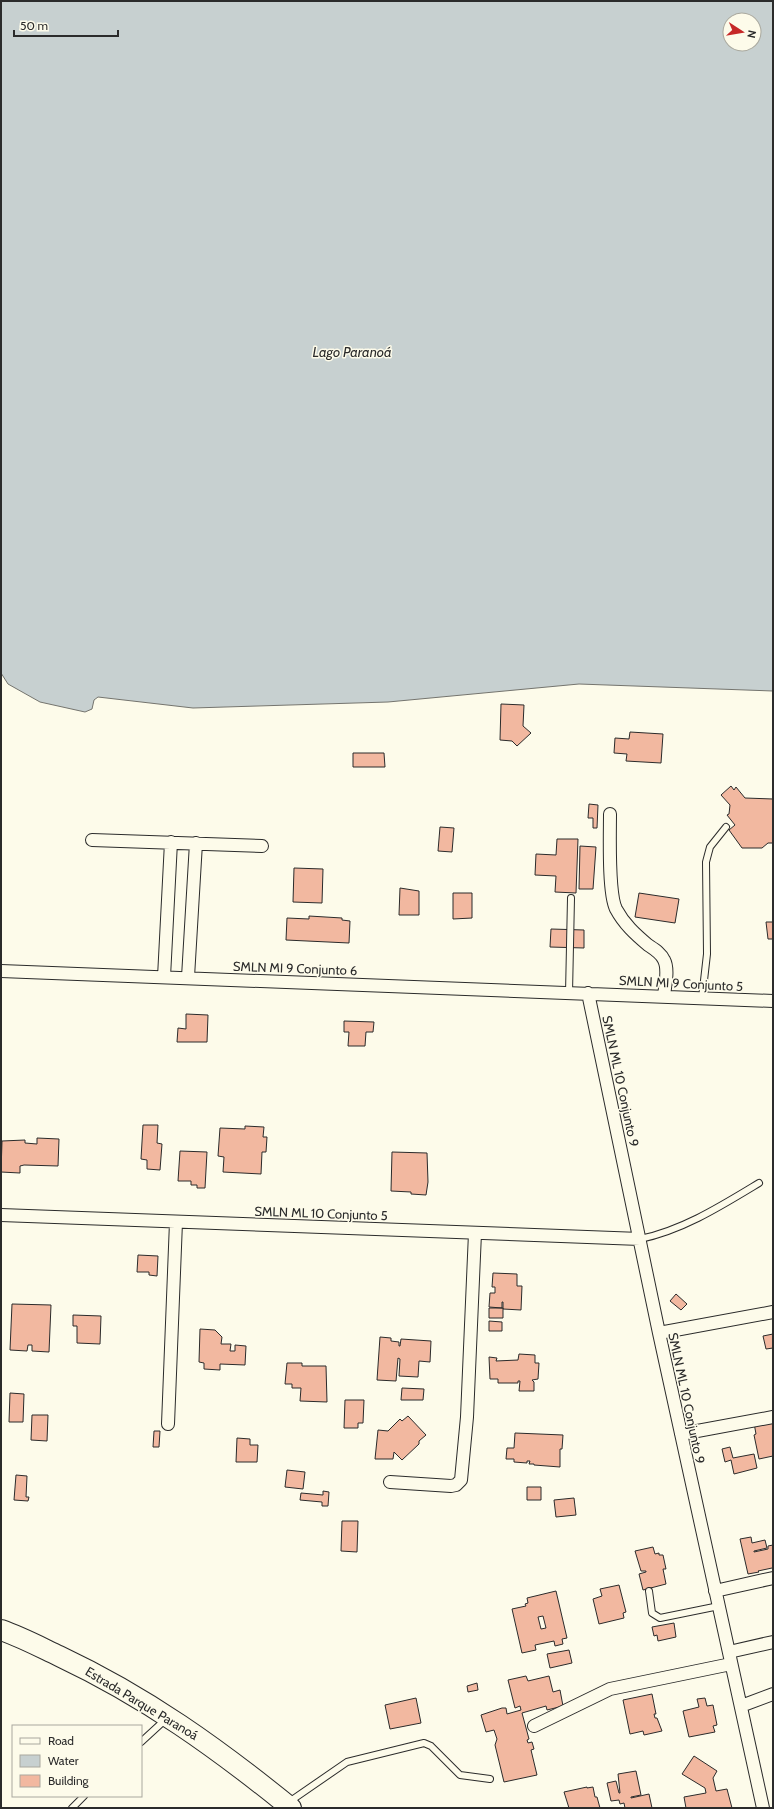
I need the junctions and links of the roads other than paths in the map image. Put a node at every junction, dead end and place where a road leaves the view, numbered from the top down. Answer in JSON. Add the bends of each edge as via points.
{"nodes":[{"id":1,"x":610,"y":814,"type":"dead end"},
{"id":2,"x":726,"y":827,"type":"dead end"},
{"id":3,"x":92,"y":840,"type":"dead end"},
{"id":4,"x":170,"y":842,"type":"junction"},
{"id":5,"x":196,"y":843,"type":"junction"},
{"id":6,"x":262,"y":846,"type":"dead end"},
{"id":7,"x":571,"y":898,"type":"dead end"},
{"id":8,"x":1,"y":971,"type":"edge"},
{"id":9,"x":164,"y":977,"type":"junction"},
{"id":10,"x":188,"y":977,"type":"junction"},
{"id":11,"x":569,"y":993,"type":"junction"},
{"id":12,"x":588,"y":993,"type":"junction"},
{"id":13,"x":664,"y":996,"type":"junction"},
{"id":14,"x":702,"y":998,"type":"junction"},
{"id":15,"x":773,"y":1001,"type":"edge"},
{"id":16,"x":759,"y":1183,"type":"dead end"},
{"id":17,"x":1,"y":1215,"type":"edge"},
{"id":18,"x":176,"y":1222,"type":"junction"},
{"id":19,"x":475,"y":1233,"type":"junction"},
{"id":20,"x":640,"y":1239,"type":"junction"},
{"id":21,"x":773,"y":1312,"type":"edge"},
{"id":22,"x":659,"y":1333,"type":"junction"},
{"id":23,"x":773,"y":1417,"type":"edge"},
{"id":24,"x":168,"y":1424,"type":"dead end"},
{"id":25,"x":681,"y":1434,"type":"junction"},
{"id":26,"x":390,"y":1482,"type":"dead end"},
{"id":27,"x":773,"y":1578,"type":"edge"},
{"id":28,"x":649,"y":1591,"type":"dead end"},
{"id":29,"x":715,"y":1591,"type":"junction"},
{"id":30,"x":719,"y":1606,"type":"junction"},
{"id":31,"x":1,"y":1630,"type":"edge"},
{"id":32,"x":773,"y":1642,"type":"edge"},
{"id":33,"x":730,"y":1658,"type":"junction"},
{"id":34,"x":773,"y":1694,"type":"edge"},
{"id":35,"x":741,"y":1706,"type":"junction"},
{"id":36,"x":169,"y":1716,"type":"junction"},
{"id":37,"x":534,"y":1726,"type":"dead end"},
{"id":38,"x":142,"y":1741,"type":"edge"},
{"id":39,"x":490,"y":1779,"type":"dead end"},
{"id":40,"x":83,"y":1797,"type":"edge"},
{"id":41,"x":288,"y":1806,"type":"edge"},
{"id":42,"x":72,"y":1808,"type":"edge"},
{"id":43,"x":763,"y":1808,"type":"edge"}],
"edges":[{"from":1,"to":13,"type":"street","via":[[612,893],[615,907],[624,924],[665,960]]},
{"from":2,"to":14,"type":"lane","via":[[710,847],[706,862],[707,954]]},
{"from":3,"to":4,"type":"street"},
{"from":4,"to":5,"type":"street"},
{"from":4,"to":9,"type":"street"},
{"from":5,"to":6,"type":"street"},
{"from":5,"to":10,"type":"street"},
{"from":7,"to":11,"type":"lane"},
{"from":8,"to":9,"type":"street","name":"SMLN MI 9 Conjunto 6"},
{"from":9,"to":10,"type":"street","name":"SMLN MI 9 Conjunto 6"},
{"from":10,"to":11,"type":"street","name":"SMLN MI 9 Conjunto 6"},
{"from":11,"to":12,"type":"street","name":"SMLN MI 9 Conjunto 6"},
{"from":12,"to":13,"type":"street","name":"SMLN MI 9 Conjunto 5"},
{"from":12,"to":20,"type":"street","name":"SMLN ML 10 Conjunto 9"},
{"from":13,"to":14,"type":"street","name":"SMLN MI 9 Conjunto 5"},
{"from":14,"to":15,"type":"street","name":"SMLN MI 9 Conjunto 5"},
{"from":16,"to":20,"type":"lane","via":[[722,1206],[679,1227]]},
{"from":17,"to":18,"type":"street","name":"SMLN ML 10 Conjunto 5"},
{"from":18,"to":19,"type":"street","name":"SMLN ML 10 Conjunto 5"},
{"from":18,"to":24,"type":"street"},
{"from":19,"to":20,"type":"street","name":"SMLN ML 10 Conjunto 5"},
{"from":19,"to":26,"type":"street","via":[[467,1417],[461,1480],[451,1486]]},
{"from":20,"to":22,"type":"street","name":"SMLN ML 10 Conjunto 9"},
{"from":21,"to":22,"type":"street"},
{"from":22,"to":25,"type":"street","name":"SMLN ML 10 Conjunto 9"},
{"from":23,"to":25,"type":"street"},
{"from":25,"to":29,"type":"street","name":"SMLN ML 10 Conjunto 9"},
{"from":27,"to":29,"type":"street"},
{"from":28,"to":30,"type":"lane","via":[[652,1613],[660,1618]]},
{"from":29,"to":30,"type":"street","name":"SMLN ML 10 Conjunto 9"},
{"from":30,"to":33,"type":"street","name":"SMLN ML 10 Conjunto 9"},
{"from":31,"to":36,"type":"main road","name":"Estrada Parque Paranoá","via":[[95,1673]]},
{"from":32,"to":33,"type":"street"},
{"from":33,"to":35,"type":"street","name":"SMLN ML 10 Conjunto 9"},
{"from":33,"to":37,"type":"street","via":[[610,1689]]},
{"from":34,"to":35,"type":"street"},
{"from":35,"to":43,"type":"street","name":"SMLN ML 10 Conjunto 9"},
{"from":36,"to":38,"type":"lane"},
{"from":36,"to":41,"type":"main road","name":"Estrada Parque Paranoá","via":[[234,1761]]},
{"from":39,"to":41,"type":"lane","via":[[460,1775],[431,1746],[424,1743],[347,1762]]},
{"from":40,"to":42,"type":"lane"}]}
